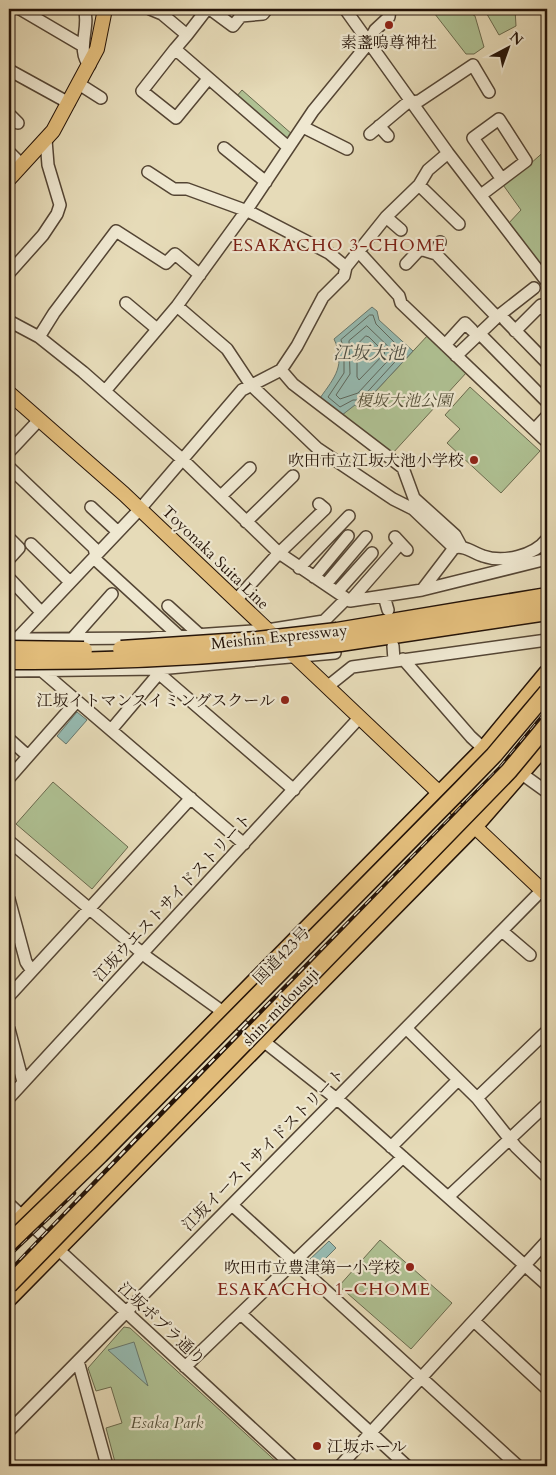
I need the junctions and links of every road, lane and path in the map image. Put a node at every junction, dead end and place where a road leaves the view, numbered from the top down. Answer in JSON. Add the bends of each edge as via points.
{"nodes":[{"id":1,"x":20,"y":9,"type":"edge"},
{"id":2,"x":84,"y":9,"type":"edge"},
{"id":3,"x":105,"y":9,"type":"edge"},
{"id":4,"x":209,"y":9,"type":"edge"},
{"id":5,"x":267,"y":9,"type":"edge"},
{"id":6,"x":345,"y":9,"type":"edge"},
{"id":7,"x":390,"y":9,"type":"edge"},
{"id":8,"x":154,"y":10,"type":"edge"},
{"id":9,"x":187,"y":35,"type":"junction"},
{"id":10,"x":369,"y":40,"type":"junction"},
{"id":11,"x":83,"y":46,"type":"junction"},
{"id":12,"x":175,"y":49,"type":"junction"},
{"id":13,"x":90,"y":65,"type":"junction"},
{"id":14,"x":10,"y":74,"type":"edge"},
{"id":15,"x":208,"y":79,"type":"junction"},
{"id":16,"x":79,"y":84,"type":"junction"},
{"id":17,"x":489,"y":92,"type":"dead end"},
{"id":18,"x":101,"y":98,"type":"dead end"},
{"id":19,"x":413,"y":101,"type":"junction"},
{"id":20,"x":69,"y":103,"type":"junction"},
{"id":21,"x":9,"y":114,"type":"edge"},
{"id":22,"x":18,"y":123,"type":"dead end"},
{"id":23,"x":303,"y":127,"type":"junction"},
{"id":24,"x":388,"y":136,"type":"dead end"},
{"id":25,"x":46,"y":140,"type":"junction"},
{"id":26,"x":288,"y":147,"type":"junction"},
{"id":27,"x":224,"y":148,"type":"dead end"},
{"id":28,"x":347,"y":149,"type":"dead end"},
{"id":29,"x":9,"y":152,"type":"edge"},
{"id":30,"x":448,"y":153,"type":"junction"},
{"id":31,"x":22,"y":165,"type":"junction"},
{"id":32,"x":148,"y":172,"type":"dead end"},
{"id":33,"x":501,"y":178,"type":"junction"},
{"id":34,"x":9,"y":179,"type":"edge"},
{"id":35,"x":266,"y":182,"type":"junction"},
{"id":36,"x":419,"y":185,"type":"junction"},
{"id":37,"x":481,"y":195,"type":"junction"},
{"id":38,"x":246,"y":211,"type":"junction"},
{"id":39,"x":386,"y":217,"type":"junction"},
{"id":40,"x":459,"y":224,"type":"dead end"},
{"id":41,"x":401,"y":230,"type":"dead end"},
{"id":42,"x":440,"y":242,"type":"dead end"},
{"id":43,"x":358,"y":251,"type":"junction"},
{"id":44,"x":436,"y":254,"type":"junction"},
{"id":45,"x":406,"y":264,"type":"dead end"},
{"id":46,"x":346,"y":267,"type":"junction"},
{"id":47,"x":9,"y":273,"type":"edge"},
{"id":48,"x":200,"y":274,"type":"junction"},
{"id":49,"x":547,"y":282,"type":"edge"},
{"id":50,"x":534,"y":288,"type":"dead end"},
{"id":51,"x":126,"y":303,"type":"dead end"},
{"id":52,"x":177,"y":306,"type":"junction"},
{"id":53,"x":547,"y":312,"type":"edge"},
{"id":54,"x":501,"y":319,"type":"junction"},
{"id":55,"x":9,"y":321,"type":"edge"},
{"id":56,"x":157,"y":329,"type":"junction"},
{"id":57,"x":515,"y":330,"type":"junction"},
{"id":58,"x":475,"y":332,"type":"junction"},
{"id":59,"x":39,"y":337,"type":"junction"},
{"id":60,"x":445,"y":346,"type":"junction"},
{"id":61,"x":456,"y":356,"type":"junction"},
{"id":62,"x":547,"y":363,"type":"edge"},
{"id":63,"x":281,"y":370,"type":"junction"},
{"id":64,"x":251,"y":385,"type":"junction"},
{"id":65,"x":104,"y":392,"type":"junction"},
{"id":66,"x":9,"y":393,"type":"edge"},
{"id":67,"x":547,"y":402,"type":"edge"},
{"id":68,"x":547,"y":416,"type":"edge"},
{"id":69,"x":39,"y":420,"type":"junction"},
{"id":70,"x":535,"y":429,"type":"junction"},
{"id":71,"x":547,"y":442,"type":"edge"},
{"id":72,"x":9,"y":452,"type":"edge"},
{"id":73,"x":183,"y":460,"type":"junction"},
{"id":74,"x":9,"y":468,"type":"edge"},
{"id":75,"x":250,"y":468,"type":"dead end"},
{"id":76,"x":293,"y":476,"type":"dead end"},
{"id":77,"x":221,"y":496,"type":"junction"},
{"id":78,"x":318,"y":504,"type":"dead end"},
{"id":79,"x":91,"y":507,"type":"dead end"},
{"id":80,"x":140,"y":509,"type":"junction"},
{"id":81,"x":349,"y":516,"type":"dead end"},
{"id":82,"x":246,"y":522,"type":"junction"},
{"id":83,"x":118,"y":532,"type":"junction"},
{"id":84,"x":348,"y":536,"type":"dead end"},
{"id":85,"x":366,"y":537,"type":"dead end"},
{"id":86,"x":9,"y":538,"type":"edge"},
{"id":87,"x":547,"y":539,"type":"edge"},
{"id":88,"x":31,"y":544,"type":"dead end"},
{"id":89,"x":401,"y":544,"type":"dead end"},
{"id":90,"x":458,"y":547,"type":"junction"},
{"id":91,"x":279,"y":553,"type":"junction"},
{"id":92,"x":372,"y":553,"type":"dead end"},
{"id":93,"x":96,"y":555,"type":"junction"},
{"id":94,"x":9,"y":559,"type":"edge"},
{"id":95,"x":547,"y":559,"type":"edge"},
{"id":96,"x":299,"y":568,"type":"junction"},
{"id":97,"x":314,"y":576,"type":"junction"},
{"id":98,"x":9,"y":578,"type":"edge"},
{"id":99,"x":70,"y":582,"type":"junction"},
{"id":100,"x":326,"y":584,"type":"junction"},
{"id":101,"x":422,"y":590,"type":"junction"},
{"id":102,"x":112,"y":594,"type":"dead end"},
{"id":103,"x":384,"y":596,"type":"junction"},
{"id":104,"x":547,"y":596,"type":"edge"},
{"id":105,"x":345,"y":597,"type":"junction"},
{"id":106,"x":236,"y":600,"type":"junction"},
{"id":107,"x":168,"y":606,"type":"dead end"},
{"id":108,"x":386,"y":610,"type":"dead end"},
{"id":109,"x":41,"y":612,"type":"junction"},
{"id":110,"x":547,"y":612,"type":"edge"},
{"id":111,"x":267,"y":630,"type":"junction"},
{"id":112,"x":200,"y":635,"type":"junction"},
{"id":113,"x":180,"y":636,"type":"junction"},
{"id":114,"x":336,"y":636,"type":"junction"},
{"id":115,"x":72,"y":639,"type":"junction"},
{"id":116,"x":547,"y":640,"type":"edge"},
{"id":117,"x":11,"y":644,"type":"edge"},
{"id":118,"x":391,"y":646,"type":"dead end"},
{"id":119,"x":295,"y":657,"type":"junction"},
{"id":120,"x":398,"y":660,"type":"junction"},
{"id":121,"x":9,"y":661,"type":"edge"},
{"id":122,"x":352,"y":667,"type":"junction"},
{"id":123,"x":158,"y":670,"type":"junction"},
{"id":124,"x":9,"y":671,"type":"edge"},
{"id":125,"x":42,"y":671,"type":"junction"},
{"id":126,"x":547,"y":673,"type":"edge"},
{"id":127,"x":327,"y":687,"type":"junction"},
{"id":128,"x":547,"y":692,"type":"edge"},
{"id":129,"x":77,"y":701,"type":"junction"},
{"id":130,"x":360,"y":718,"type":"junction"},
{"id":131,"x":547,"y":725,"type":"edge"},
{"id":132,"x":111,"y":730,"type":"junction"},
{"id":133,"x":9,"y":739,"type":"edge"},
{"id":134,"x":547,"y":743,"type":"edge"},
{"id":135,"x":484,"y":749,"type":"junction"},
{"id":136,"x":28,"y":756,"type":"junction"},
{"id":137,"x":522,"y":774,"type":"junction"},
{"id":138,"x":9,"y":778,"type":"edge"},
{"id":139,"x":294,"y":790,"type":"junction"},
{"id":140,"x":440,"y":792,"type":"junction"},
{"id":141,"x":547,"y":792,"type":"edge"},
{"id":142,"x":191,"y":798,"type":"junction"},
{"id":143,"x":474,"y":826,"type":"junction"},
{"id":144,"x":244,"y":844,"type":"junction"},
{"id":145,"x":11,"y":846,"type":"edge"},
{"id":146,"x":545,"y":892,"type":"edge"},
{"id":147,"x":9,"y":899,"type":"edge"},
{"id":148,"x":89,"y":909,"type":"junction"},
{"id":149,"x":502,"y":930,"type":"junction"},
{"id":150,"x":142,"y":953,"type":"junction"},
{"id":151,"x":530,"y":955,"type":"dead end"},
{"id":152,"x":32,"y":971,"type":"junction"},
{"id":153,"x":9,"y":996,"type":"edge"},
{"id":154,"x":225,"y":1013,"type":"junction"},
{"id":155,"x":406,"y":1028,"type":"junction"},
{"id":156,"x":9,"y":1029,"type":"edge"},
{"id":157,"x":547,"y":1031,"type":"edge"},
{"id":158,"x":262,"y":1040,"type":"junction"},
{"id":159,"x":168,"y":1070,"type":"junction"},
{"id":160,"x":458,"y":1080,"type":"junction"},
{"id":161,"x":24,"y":1082,"type":"junction"},
{"id":162,"x":9,"y":1098,"type":"edge"},
{"id":163,"x":336,"y":1098,"type":"junction"},
{"id":164,"x":477,"y":1098,"type":"junction"},
{"id":165,"x":547,"y":1104,"type":"edge"},
{"id":166,"x":135,"y":1115,"type":"dead end"},
{"id":167,"x":110,"y":1139,"type":"dead end"},
{"id":168,"x":510,"y":1140,"type":"junction"},
{"id":169,"x":391,"y":1147,"type":"junction"},
{"id":170,"x":403,"y":1157,"type":"junction"},
{"id":171,"x":547,"y":1177,"type":"edge"},
{"id":172,"x":52,"y":1186,"type":"junction"},
{"id":173,"x":448,"y":1197,"type":"junction"},
{"id":174,"x":9,"y":1204,"type":"edge"},
{"id":175,"x":232,"y":1205,"type":"junction"},
{"id":176,"x":22,"y":1217,"type":"junction"},
{"id":177,"x":9,"y":1231,"type":"edge"},
{"id":178,"x":547,"y":1241,"type":"edge"},
{"id":179,"x":9,"y":1243,"type":"edge"},
{"id":180,"x":57,"y":1249,"type":"junction"},
{"id":181,"x":294,"y":1262,"type":"junction"},
{"id":182,"x":525,"y":1265,"type":"junction"},
{"id":183,"x":9,"y":1285,"type":"edge"},
{"id":184,"x":547,"y":1285,"type":"edge"},
{"id":185,"x":9,"y":1298,"type":"edge"},
{"id":186,"x":126,"y":1312,"type":"junction"},
{"id":187,"x":241,"y":1314,"type":"junction"},
{"id":188,"x":474,"y":1321,"type":"junction"},
{"id":189,"x":78,"y":1361,"type":"junction"},
{"id":190,"x":185,"y":1367,"type":"junction"},
{"id":191,"x":421,"y":1378,"type":"junction"},
{"id":192,"x":547,"y":1389,"type":"edge"},
{"id":193,"x":9,"y":1431,"type":"edge"},
{"id":194,"x":371,"y":1433,"type":"junction"},
{"id":195,"x":105,"y":1465,"type":"edge"},
{"id":196,"x":293,"y":1466,"type":"edge"},
{"id":197,"x":340,"y":1466,"type":"edge"},
{"id":198,"x":407,"y":1466,"type":"edge"},
{"id":199,"x":518,"y":1466,"type":"edge"}],
"edges":[{"from":1,"to":11,"type":"street"},
{"from":2,"to":11,"type":"street"},
{"from":3,"to":13,"type":"main road","via":[[97,49]]},
{"from":4,"to":5,"type":"street","via":[[233,26],[241,16],[263,14]]},
{"from":4,"to":9,"type":"street"},
{"from":6,"to":10,"type":"street"},
{"from":7,"to":10,"type":"street","via":[[389,17]]},
{"from":8,"to":9,"type":"street"},
{"from":9,"to":12,"type":"street"},
{"from":10,"to":19,"type":"street"},
{"from":10,"to":23,"type":"street"},
{"from":11,"to":13,"type":"street"},
{"from":12,"to":15,"type":"street"},
{"from":12,"to":15,"type":"street","via":[[142,91],[176,118]]},
{"from":13,"to":16,"type":"main road"},
{"from":14,"to":20,"type":"street"},
{"from":15,"to":26,"type":"street"},
{"from":16,"to":18,"type":"street"},
{"from":16,"to":20,"type":"main road"},
{"from":17,"to":19,"type":"street","via":[[473,65],[419,101]]},
{"from":19,"to":24,"type":"street","via":[[374,130]]},
{"from":19,"to":30,"type":"street"},
{"from":20,"to":25,"type":"main road"},
{"from":21,"to":22,"type":"street"},
{"from":23,"to":26,"type":"street"},
{"from":23,"to":28,"type":"street"},
{"from":25,"to":31,"type":"main road"},
{"from":25,"to":47,"type":"street","via":[[48,165],[60,205],[43,235]]},
{"from":26,"to":35,"type":"street"},
{"from":27,"to":35,"type":"street"},
{"from":29,"to":31,"type":"street"},
{"from":30,"to":36,"type":"street","via":[[428,170]]},
{"from":30,"to":37,"type":"street"},
{"from":31,"to":34,"type":"main road"},
{"from":32,"to":38,"type":"street","via":[[166,186],[187,189]]},
{"from":33,"to":33,"type":"street","via":[[526,161],[499,119],[473,138]]},
{"from":33,"to":37,"type":"street"},
{"from":35,"to":38,"type":"street"},
{"from":36,"to":39,"type":"street"},
{"from":36,"to":40,"type":"street"},
{"from":37,"to":49,"type":"street"},
{"from":38,"to":46,"type":"street","via":[[329,253]]},
{"from":38,"to":48,"type":"street"},
{"from":39,"to":41,"type":"street"},
{"from":39,"to":43,"type":"street"},
{"from":42,"to":44,"type":"street"},
{"from":43,"to":46,"type":"street"},
{"from":43,"to":60,"type":"street","via":[[399,296],[401,303]]},
{"from":44,"to":45,"type":"street","via":[[420,249]]},
{"from":44,"to":54,"type":"street"},
{"from":46,"to":63,"type":"street","via":[[344,276],[324,297]]},
{"from":48,"to":52,"type":"street"},
{"from":48,"to":59,"type":"street","via":[[175,254],[166,264],[116,231]]},
{"from":50,"to":54,"type":"street"},
{"from":51,"to":56,"type":"street"},
{"from":52,"to":56,"type":"street"},
{"from":52,"to":64,"type":"street","via":[[227,349]]},
{"from":53,"to":57,"type":"street","via":[[541,305]]},
{"from":54,"to":57,"type":"street"},
{"from":54,"to":58,"type":"street"},
{"from":55,"to":59,"type":"street"},
{"from":56,"to":65,"type":"street"},
{"from":57,"to":62,"type":"street"},
{"from":58,"to":60,"type":"street","via":[[465,323]]},
{"from":58,"to":61,"type":"street"},
{"from":58,"to":67,"type":"street"},
{"from":59,"to":65,"type":"street"},
{"from":60,"to":61,"type":"street"},
{"from":61,"to":70,"type":"street"},
{"from":63,"to":64,"type":"street"},
{"from":63,"to":90,"type":"street","via":[[293,384],[403,468],[414,498],[454,535]]},
{"from":64,"to":73,"type":"street","via":[[242,390]]},
{"from":64,"to":90,"type":"street","via":[[317,448],[413,509]]},
{"from":65,"to":73,"type":"street"},
{"from":66,"to":69,"type":"main road","name":"Toyonaka Suita Line"},
{"from":68,"to":70,"type":"street"},
{"from":69,"to":72,"type":"street"},
{"from":69,"to":80,"type":"main road","name":"Toyonaka Suita Line"},
{"from":70,"to":71,"type":"street"},
{"from":73,"to":77,"type":"street"},
{"from":73,"to":80,"type":"street"},
{"from":74,"to":93,"type":"street","via":[[94,548]]},
{"from":75,"to":77,"type":"street"},
{"from":76,"to":82,"type":"street"},
{"from":77,"to":82,"type":"street"},
{"from":78,"to":91,"type":"street","via":[[324,509]]},
{"from":79,"to":83,"type":"street"},
{"from":80,"to":83,"type":"street"},
{"from":80,"to":106,"type":"main road","name":"Toyonaka Suita Line"},
{"from":81,"to":96,"type":"street"},
{"from":82,"to":91,"type":"street"},
{"from":83,"to":93,"type":"street"},
{"from":84,"to":97,"type":"street"},
{"from":85,"to":100,"type":"street"},
{"from":86,"to":94,"type":"street","via":[[19,548]]},
{"from":87,"to":90,"type":"street","via":[[531,552],[493,559]]},
{"from":88,"to":99,"type":"street"},
{"from":89,"to":105,"type":"street"},
{"from":90,"to":101,"type":"street"},
{"from":91,"to":96,"type":"street"},
{"from":91,"to":106,"type":"street"},
{"from":92,"to":105,"type":"street"},
{"from":93,"to":99,"type":"street"},
{"from":93,"to":113,"type":"street","via":[[97,561]]},
{"from":95,"to":101,"type":"street"},
{"from":96,"to":97,"type":"street"},
{"from":97,"to":100,"type":"street"},
{"from":98,"to":109,"type":"street"},
{"from":99,"to":109,"type":"street"},
{"from":100,"to":105,"type":"street"},
{"from":101,"to":103,"type":"street"},
{"from":102,"to":115,"type":"street"},
{"from":103,"to":105,"type":"street"},
{"from":103,"to":108,"type":"street"},
{"from":104,"to":114,"type":"highway","name":"Meishin Expressway"},
{"from":105,"to":114,"type":"street"},
{"from":106,"to":111,"type":"main road","name":"Toyonaka Suita Line"},
{"from":107,"to":112,"type":"street"},
{"from":109,"to":117,"type":"street"},
{"from":110,"to":114,"type":"highway","name":"Meishin Expressway"},
{"from":111,"to":112,"type":"street"},
{"from":111,"to":114,"type":"street","via":[[324,621]]},
{"from":111,"to":119,"type":"main road","name":"Toyonaka Suita Line"},
{"from":112,"to":113,"type":"street"},
{"from":113,"to":115,"type":"street"},
{"from":114,"to":117,"type":"highway","name":"Meishin Expressway","bridge":true,"via":[[88,650]]},
{"from":114,"to":119,"type":"street"},
{"from":114,"to":121,"type":"highway","name":"Meishin Expressway","bridge":true,"via":[[181,658]]},
{"from":114,"to":122,"type":"street"},
{"from":115,"to":117,"type":"street"},
{"from":116,"to":120,"type":"street"},
{"from":118,"to":120,"type":"street"},
{"from":119,"to":123,"type":"street"},
{"from":119,"to":127,"type":"main road","name":"Toyonaka Suita Line"},
{"from":120,"to":122,"type":"street"},
{"from":120,"to":135,"type":"street"},
{"from":122,"to":127,"type":"street"},
{"from":123,"to":125,"type":"street"},
{"from":123,"to":132,"type":"street","via":[[156,678]]},
{"from":123,"to":139,"type":"street"},
{"from":124,"to":125,"type":"street"},
{"from":125,"to":129,"type":"street"},
{"from":126,"to":135,"type":"highway","name":"国道423号"},
{"from":127,"to":130,"type":"main road","name":"Toyonaka Suita Line"},
{"from":128,"to":179,"type":"highway","name":"shin-midousuji","bridge":true,"via":[[481,769]]},
{"from":129,"to":132,"type":"street"},
{"from":129,"to":136,"type":"street"},
{"from":130,"to":139,"type":"street","name":"江坂ウエストサイドストリート"},
{"from":130,"to":140,"type":"main road","name":"Toyonaka Suita Line"},
{"from":131,"to":183,"type":"highway","name":"shin-midousuji","bridge":true,"via":[[502,777]]},
{"from":132,"to":142,"type":"street"},
{"from":133,"to":136,"type":"street"},
{"from":134,"to":137,"type":"highway"},
{"from":135,"to":140,"type":"highway","name":"国道423号"},
{"from":136,"to":138,"type":"street"},
{"from":137,"to":141,"type":"street"},
{"from":137,"to":143,"type":"highway"},
{"from":139,"to":144,"type":"street","name":"江坂ウエストサイドストリート"},
{"from":140,"to":143,"type":"main road","name":"Toyonaka Suita Line"},
{"from":140,"to":154,"type":"highway","name":"国道423号"},
{"from":142,"to":144,"type":"street"},
{"from":142,"to":148,"type":"street"},
{"from":143,"to":146,"type":"main road","name":"Toyonaka Suita Line"},
{"from":143,"to":158,"type":"highway"},
{"from":144,"to":150,"type":"street","name":"江坂ウエストサイドストリート"},
{"from":145,"to":148,"type":"street"},
{"from":146,"to":149,"type":"street","name":"江坂イーストサイドストリート"},
{"from":147,"to":152,"type":"street","via":[[26,962]]},
{"from":148,"to":150,"type":"street"},
{"from":148,"to":152,"type":"street"},
{"from":149,"to":151,"type":"street"},
{"from":149,"to":155,"type":"street","name":"江坂イーストサイドストリート"},
{"from":150,"to":154,"type":"street"},
{"from":150,"to":161,"type":"street","name":"江坂ウエストサイドストリート"},
{"from":152,"to":153,"type":"street"},
{"from":154,"to":158,"type":"street"},
{"from":154,"to":159,"type":"highway","name":"国道423号"},
{"from":155,"to":160,"type":"street"},
{"from":155,"to":163,"type":"street","name":"江坂イーストサイドストリート"},
{"from":156,"to":161,"type":"street"},
{"from":157,"to":164,"type":"street"},
{"from":158,"to":163,"type":"street"},
{"from":158,"to":180,"type":"highway"},
{"from":159,"to":166,"type":"street","via":[[162,1086]]},
{"from":159,"to":172,"type":"highway","name":"国道423号"},
{"from":160,"to":164,"type":"street"},
{"from":160,"to":169,"type":"street"},
{"from":161,"to":162,"type":"street","name":"江坂ウエストサイドストリート"},
{"from":163,"to":169,"type":"street"},
{"from":163,"to":175,"type":"street","name":"江坂イーストサイドストリート"},
{"from":164,"to":168,"type":"street"},
{"from":165,"to":168,"type":"street"},
{"from":167,"to":172,"type":"street","via":[[77,1170]]},
{"from":168,"to":171,"type":"street"},
{"from":168,"to":173,"type":"street"},
{"from":169,"to":170,"type":"street"},
{"from":170,"to":173,"type":"street"},
{"from":170,"to":181,"type":"street"},
{"from":172,"to":176,"type":"highway","name":"国道423号"},
{"from":173,"to":182,"type":"street"},
{"from":174,"to":176,"type":"street","name":"江坂ポプラ通り"},
{"from":175,"to":181,"type":"street"},
{"from":175,"to":186,"type":"street","name":"江坂イーストサイドストリート"},
{"from":176,"to":177,"type":"highway","name":"国道423号"},
{"from":176,"to":180,"type":"street","name":"江坂ポプラ通り"},
{"from":178,"to":182,"type":"street"},
{"from":180,"to":185,"type":"highway"},
{"from":180,"to":186,"type":"street","name":"江坂ポプラ通り"},
{"from":181,"to":187,"type":"street"},
{"from":181,"to":191,"type":"street"},
{"from":182,"to":184,"type":"street"},
{"from":182,"to":188,"type":"street"},
{"from":186,"to":189,"type":"street","name":"江坂イーストサイドストリート"},
{"from":186,"to":190,"type":"street","name":"江坂ポプラ通り"},
{"from":187,"to":190,"type":"street"},
{"from":187,"to":194,"type":"street"},
{"from":188,"to":191,"type":"street"},
{"from":188,"to":192,"type":"street"},
{"from":189,"to":193,"type":"street","name":"江坂イーストサイドストリート"},
{"from":189,"to":195,"type":"street"},
{"from":190,"to":196,"type":"street","name":"江坂ポプラ通り"},
{"from":191,"to":194,"type":"street"},
{"from":191,"to":199,"type":"street"},
{"from":194,"to":197,"type":"street"},
{"from":194,"to":198,"type":"street"}]}
